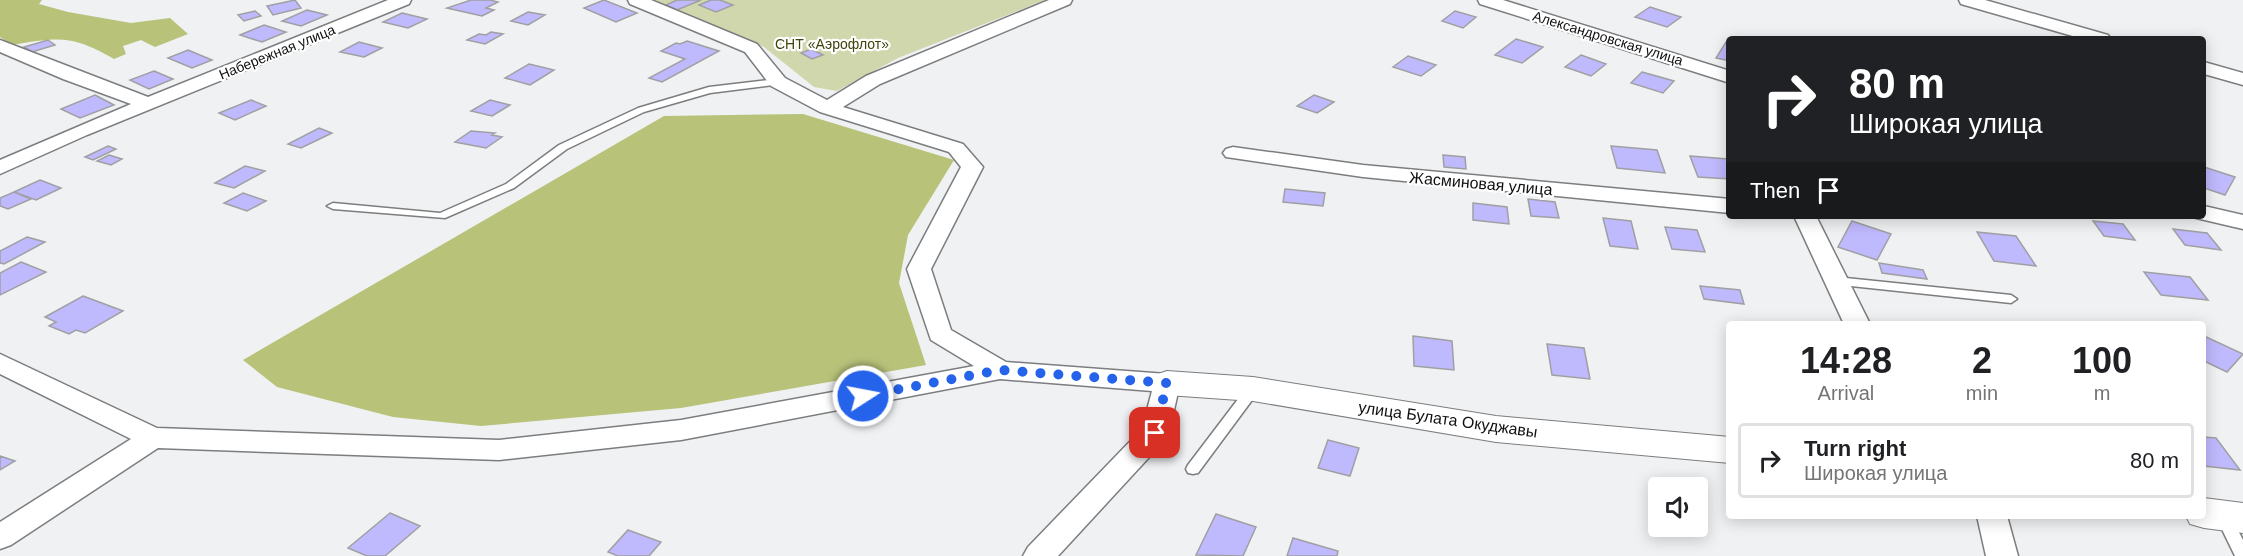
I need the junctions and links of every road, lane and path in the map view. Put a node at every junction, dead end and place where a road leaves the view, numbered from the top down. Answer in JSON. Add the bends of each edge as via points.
{"nodes":[{"id":1,"x":403,"y":0,"type":"edge"},
{"id":2,"x":636,"y":0,"type":"edge"},
{"id":3,"x":1064,"y":0,"type":"edge"},
{"id":4,"x":1486,"y":0,"type":"edge"},
{"id":5,"x":1967,"y":0,"type":"edge"},
{"id":6,"x":2092,"y":36,"type":"edge"},
{"id":7,"x":0,"y":45,"type":"edge"},
{"id":8,"x":2206,"y":69,"type":"edge"},
{"id":9,"x":1726,"y":76,"type":"edge"},
{"id":10,"x":2243,"y":79,"type":"edge"},
{"id":11,"x":778,"y":82,"type":"junction"},
{"id":12,"x":150,"y":104,"type":"junction"},
{"id":13,"x":827,"y":108,"type":"junction"},
{"id":14,"x":1233,"y":153,"type":"dead end"},
{"id":15,"x":0,"y":168,"type":"edge"},
{"id":16,"x":333,"y":206,"type":"dead end"},
{"id":17,"x":1726,"y":206,"type":"edge"},
{"id":18,"x":2206,"y":213,"type":"edge"},
{"id":19,"x":1806,"y":219,"type":"edge"},
{"id":20,"x":2243,"y":222,"type":"edge"},
{"id":21,"x":1836,"y":281,"type":"junction"},
{"id":22,"x":2011,"y":299,"type":"dead end"},
{"id":23,"x":1856,"y":321,"type":"edge"},
{"id":24,"x":0,"y":363,"type":"edge"},
{"id":25,"x":1000,"y":370,"type":"junction"},
{"id":26,"x":1167,"y":383,"type":"junction"},
{"id":27,"x":1253,"y":389,"type":"junction"},
{"id":28,"x":153,"y":438,"type":"junction"},
{"id":29,"x":1726,"y":450,"type":"edge"},
{"id":30,"x":1192,"y":469,"type":"dead end"},
{"id":31,"x":2223,"y":516,"type":"edge"},
{"id":32,"x":1993,"y":519,"type":"edge"},
{"id":33,"x":0,"y":537,"type":"edge"},
{"id":34,"x":1039,"y":556,"type":"edge"},
{"id":35,"x":2002,"y":556,"type":"edge"},
{"id":36,"x":2243,"y":556,"type":"edge"}],
"edges":[{"from":1,"to":12,"type":"street","name":"Набережная улица"},
{"from":2,"to":11,"type":"street","via":[[752,48]]},
{"from":3,"to":13,"type":"street","via":[[873,80]]},
{"from":4,"to":9,"type":"street","name":"Александровская улица"},
{"from":5,"to":6,"type":"street"},
{"from":7,"to":12,"type":"street"},
{"from":8,"to":10,"type":"street"},
{"from":11,"to":13,"type":"street"},
{"from":11,"to":16,"type":"lane","via":[[709,90],[641,110],[563,147],[510,186],[441,216]]},
{"from":12,"to":15,"type":"street","name":"Набережная улица"},
{"from":13,"to":25,"type":"street","via":[[956,148],[972,167],[919,269],[940,334]]},
{"from":14,"to":17,"type":"street","name":"Жасминовая улица","via":[[1363,171]]},
{"from":18,"to":20,"type":"street"},
{"from":19,"to":21,"type":"street"},
{"from":21,"to":22,"type":"lane"},
{"from":21,"to":23,"type":"street"},
{"from":24,"to":28,"type":"street"},
{"from":25,"to":26,"type":"street"},
{"from":25,"to":28,"type":"street","via":[[681,430],[499,450]]},
{"from":26,"to":27,"type":"street","name":"улица Булата Окуджавы"},
{"from":26,"to":34,"type":"street","via":[[1155,433]]},
{"from":27,"to":29,"type":"street","name":"улица Булата Окуджавы","via":[[1496,429]]},
{"from":27,"to":30,"type":"lane"},
{"from":28,"to":33,"type":"street"},
{"from":31,"to":36,"type":"lane"},
{"from":32,"to":35,"type":"street"}]}
